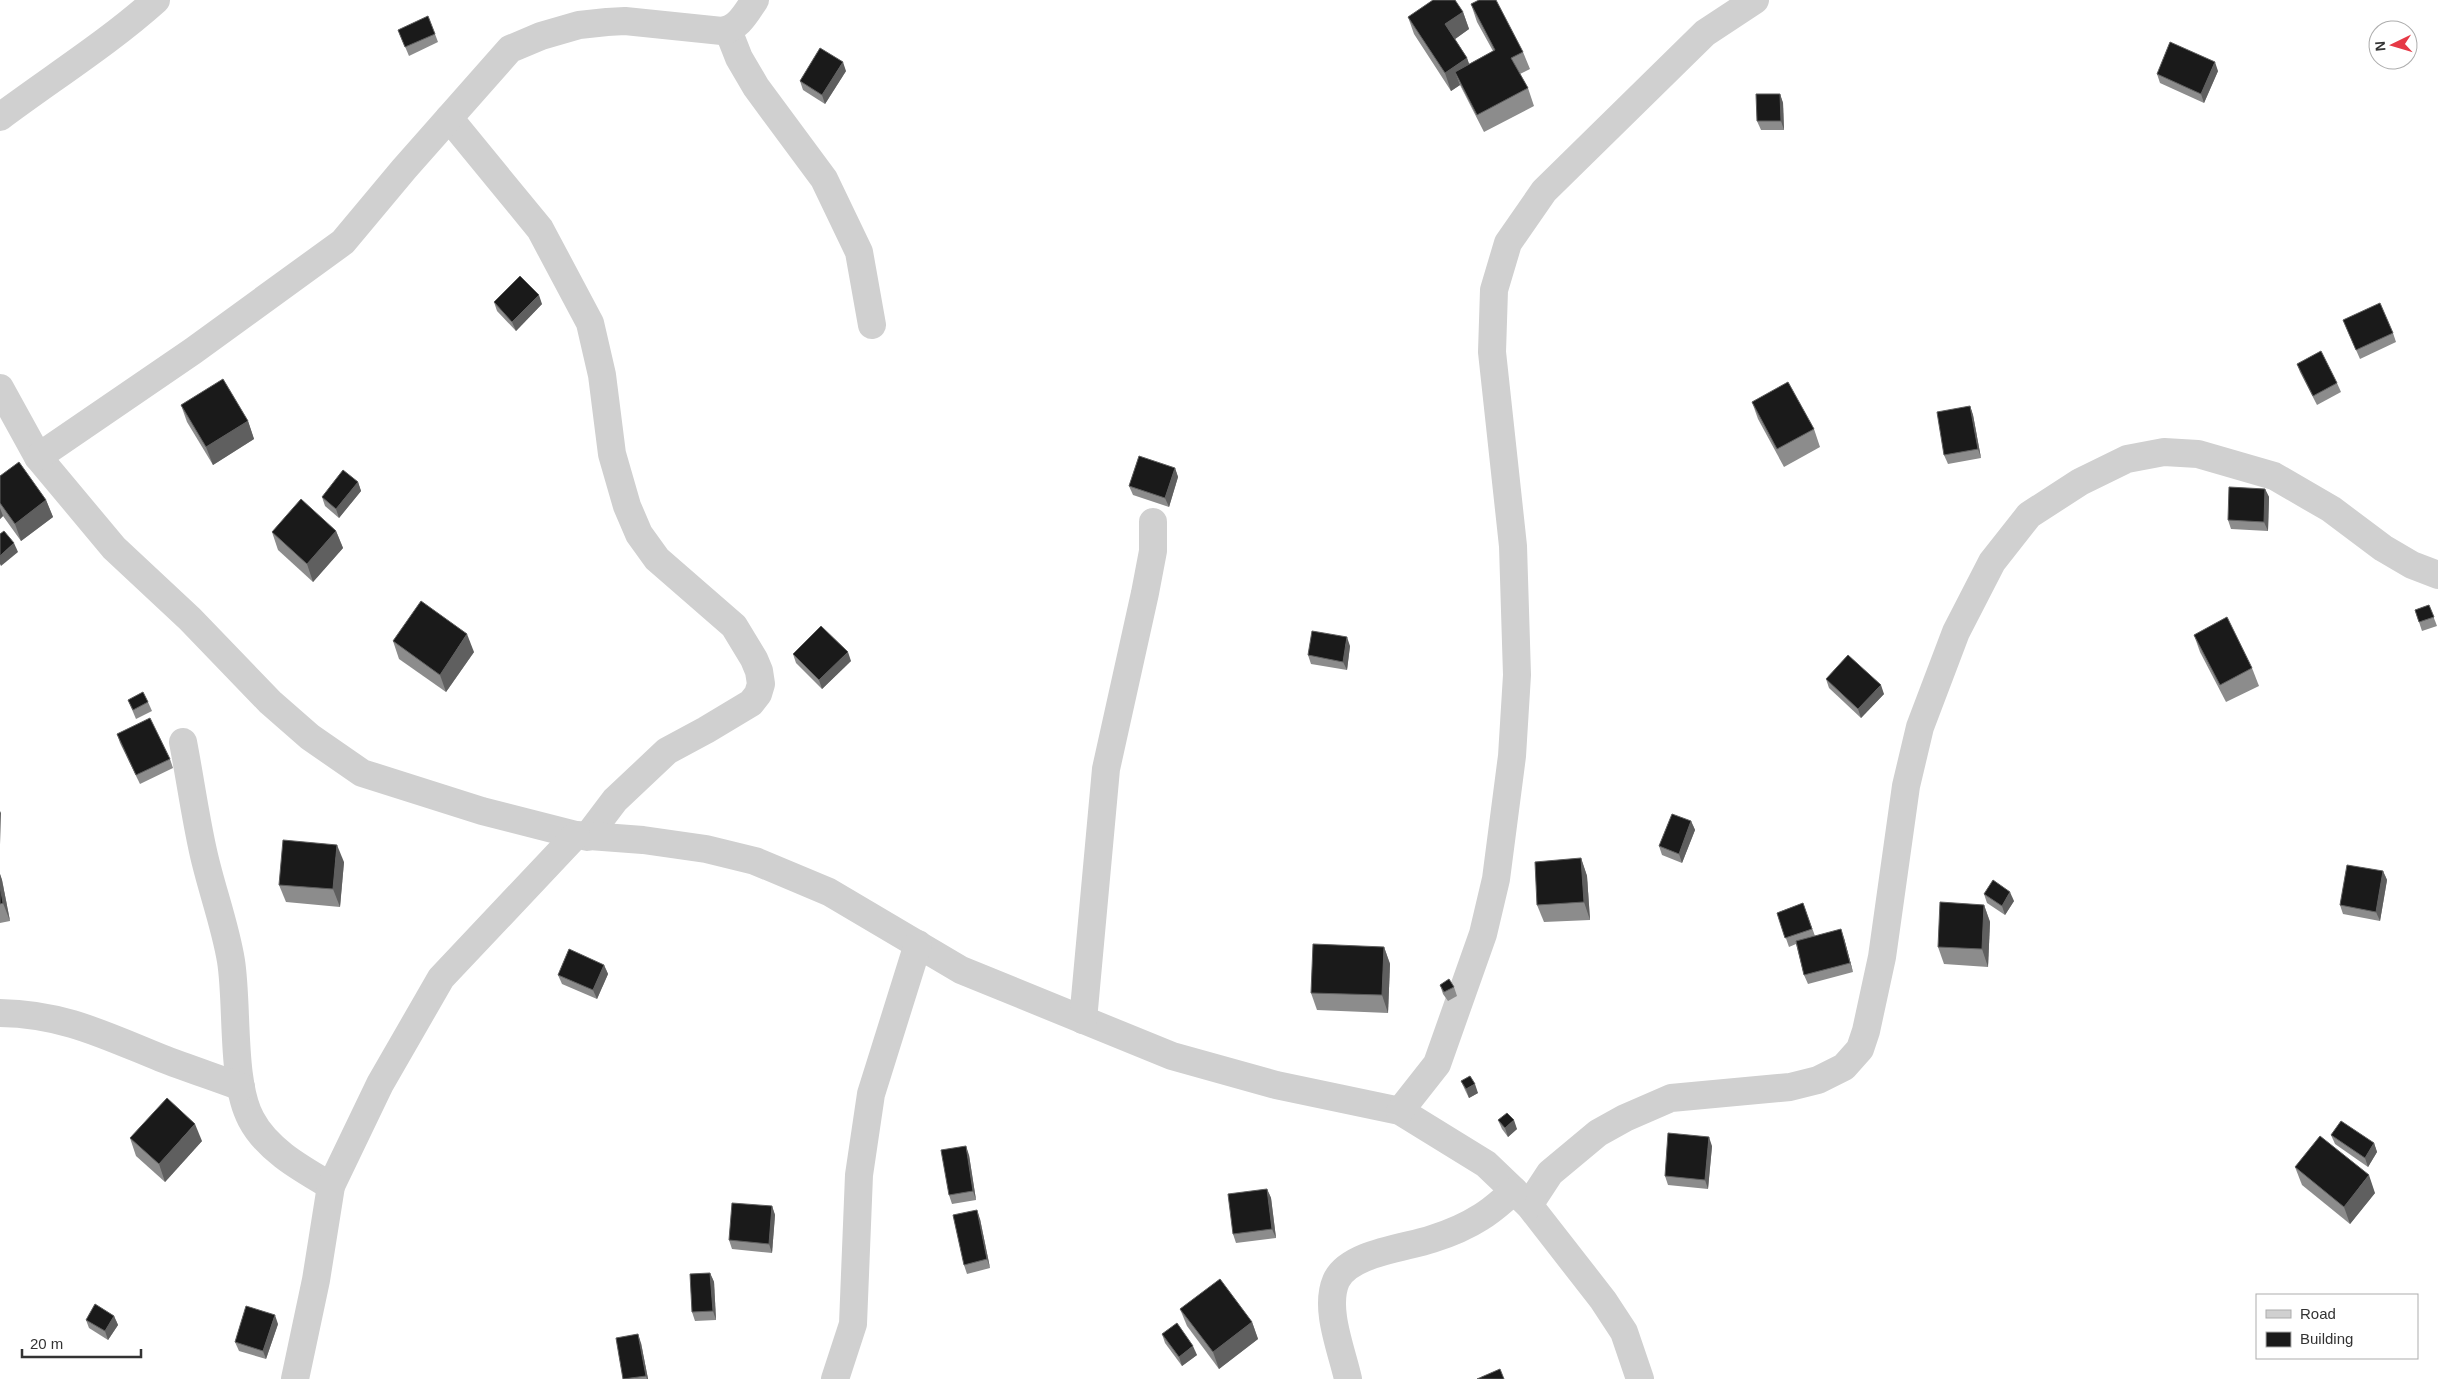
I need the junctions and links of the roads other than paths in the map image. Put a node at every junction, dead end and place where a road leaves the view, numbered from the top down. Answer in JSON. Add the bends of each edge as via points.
{"nodes":[{"id":1,"x":156,"y":0,"type":"edge"},
{"id":2,"x":755,"y":0,"type":"edge"},
{"id":3,"x":1755,"y":0,"type":"edge"},
{"id":4,"x":728,"y":30,"type":"junction"},
{"id":5,"x":0,"y":117,"type":"edge"},
{"id":6,"x":449,"y":118,"type":"junction"},
{"id":7,"x":872,"y":325,"type":"dead end"},
{"id":8,"x":0,"y":388,"type":"edge"},
{"id":9,"x":38,"y":458,"type":"junction"},
{"id":10,"x":1154,"y":522,"type":"dead end"},
{"id":11,"x":2438,"y":575,"type":"edge"},
{"id":12,"x":183,"y":742,"type":"dead end"},
{"id":13,"x":582,"y":836,"type":"junction"},
{"id":14,"x":918,"y":944,"type":"junction"},
{"id":15,"x":0,"y":1013,"type":"edge"},
{"id":16,"x":1083,"y":1020,"type":"junction"},
{"id":17,"x":241,"y":1087,"type":"junction"},
{"id":18,"x":1400,"y":1111,"type":"junction"},
{"id":19,"x":331,"y":1186,"type":"junction"},
{"id":20,"x":1521,"y":1198,"type":"junction"},
{"id":21,"x":295,"y":1379,"type":"edge"},
{"id":22,"x":835,"y":1379,"type":"edge"},
{"id":23,"x":1348,"y":1379,"type":"edge"},
{"id":24,"x":1640,"y":1379,"type":"edge"}],
"edges":[{"from":1,"to":5,"type":"street","via":[[123,30]]},
{"from":2,"to":4,"type":"street","via":[[742,20]]},
{"from":3,"to":18,"type":"street","via":[[1705,33],[1544,191],[1508,243],[1494,290],[1492,352],[1513,546],[1517,675],[1512,756],[1496,879],[1483,934],[1436,1064]]},
{"from":4,"to":6,"type":"street","via":[[624,21],[579,25],[541,36],[510,49]]},
{"from":4,"to":7,"type":"street","via":[[756,87],[824,180],[859,252]]},
{"from":6,"to":9,"type":"street","via":[[343,242]]},
{"from":6,"to":13,"type":"street","via":[[540,229],[590,324],[602,375],[612,454],[639,534],[657,559],[734,626],[759,671],[761,684],[752,703],[667,750]]},
{"from":8,"to":9,"type":"street"},
{"from":9,"to":13,"type":"street","via":[[114,548],[270,702],[310,737],[362,773],[482,811]]},
{"from":10,"to":16,"type":"street","via":[[1153,551],[1145,593],[1106,769]]},
{"from":11,"to":20,"type":"street","via":[[2405,561],[2331,509],[2274,476],[2198,454],[2164,452],[2127,459],[2080,482],[2029,515],[1992,562],[1956,632],[1920,727],[1906,786],[1882,957],[1860,1049],[1844,1067],[1818,1080],[1790,1087],[1671,1098],[1625,1118],[1598,1133]]},
{"from":12,"to":17,"type":"street","via":[[203,850],[231,961]]},
{"from":13,"to":14,"type":"street","via":[[697,847],[755,861],[830,892]]},
{"from":13,"to":19,"type":"street","via":[[441,978],[380,1084]]},
{"from":14,"to":16,"type":"street","via":[[961,970]]},
{"from":14,"to":22,"type":"street","via":[[871,1094],[859,1175],[853,1324]]},
{"from":15,"to":17,"type":"street","via":[[43,1016],[81,1025]]},
{"from":16,"to":18,"type":"street","via":[[1172,1056],[1276,1084]]},
{"from":17,"to":19,"type":"street","via":[[250,1118],[261,1135],[294,1164]]},
{"from":18,"to":20,"type":"street","via":[[1486,1164]]},
{"from":19,"to":21,"type":"street"},
{"from":20,"to":23,"type":"street","via":[[1433,1239],[1372,1255],[1350,1265],[1336,1280],[1333,1297],[1333,1323]]},
{"from":20,"to":24,"type":"street","via":[[1603,1300],[1624,1332]]}]}
